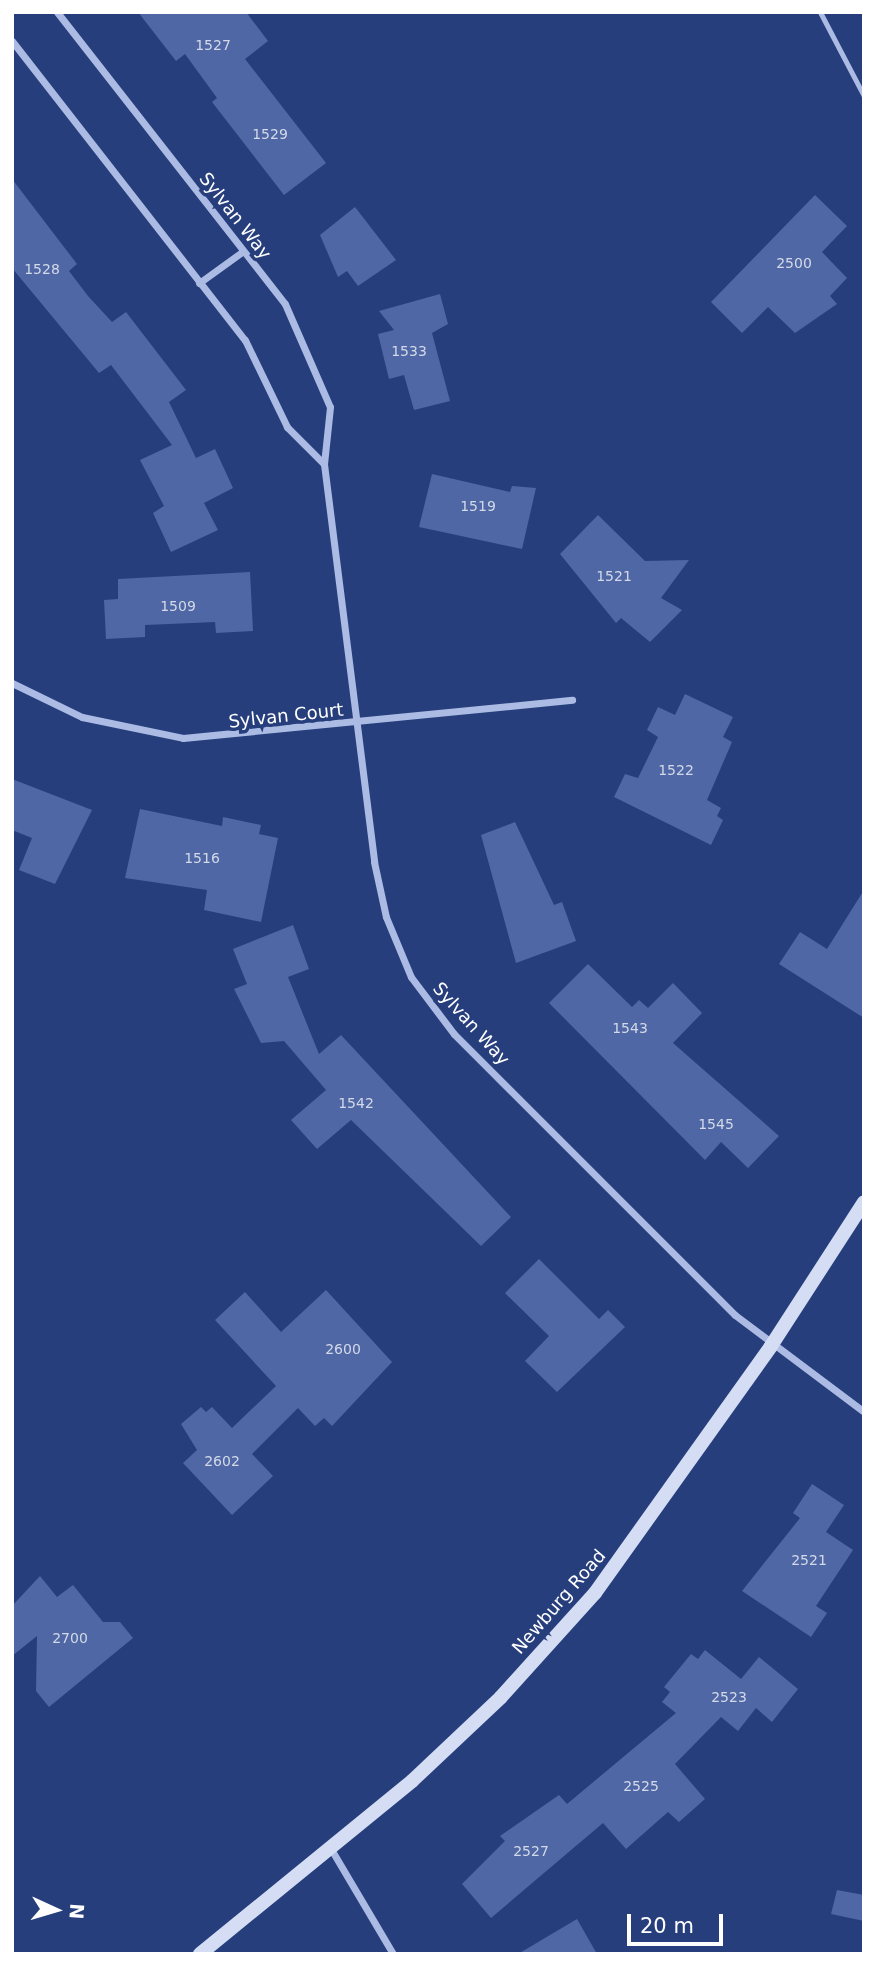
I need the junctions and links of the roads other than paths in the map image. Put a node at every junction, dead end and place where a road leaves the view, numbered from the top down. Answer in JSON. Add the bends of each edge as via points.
{"nodes":[{"id":1,"x":57,"y":12,"type":"edge"},
{"id":2,"x":820,"y":12,"type":"edge"},
{"id":3,"x":12,"y":41,"type":"edge"},
{"id":4,"x":864,"y":96,"type":"edge"},
{"id":5,"x":242,"y":253,"type":"junction"},
{"id":6,"x":199,"y":283,"type":"junction"},
{"id":7,"x":324,"y":464,"type":"junction"},
{"id":8,"x":12,"y":683,"type":"edge"},
{"id":9,"x":572,"y":700,"type":"dead end"},
{"id":10,"x":356,"y":725,"type":"junction"},
{"id":11,"x":864,"y":1202,"type":"edge"},
{"id":12,"x":771,"y":1346,"type":"junction"},
{"id":13,"x":864,"y":1412,"type":"edge"},
{"id":14,"x":331,"y":1849,"type":"junction"},
{"id":15,"x":200,"y":1954,"type":"edge"},
{"id":16,"x":393,"y":1954,"type":"edge"}],
"edges":[{"from":1,"to":5,"type":"street","name":"Sylvan Way"},
{"from":2,"to":4,"type":"lane"},
{"from":3,"to":6,"type":"street"},
{"from":5,"to":6,"type":"street"},
{"from":5,"to":7,"type":"street","name":"Sylvan Way","via":[[285,304],[330,407]]},
{"from":6,"to":7,"type":"street","via":[[245,340],[288,427]]},
{"from":7,"to":10,"type":"street","name":"Sylvan Way"},
{"from":8,"to":10,"type":"street","name":"Sylvan Court","via":[[82,716],[150,735],[230,738]]},
{"from":9,"to":10,"type":"street","name":"Sylvan Court"},
{"from":10,"to":12,"type":"street","name":"Sylvan Way","via":[[386,917],[431,1007]]},
{"from":11,"to":12,"type":"main road","name":"Newburg Road"},
{"from":12,"to":13,"type":"street","name":"Sylvan Way"},
{"from":12,"to":14,"type":"main road","name":"Newburg Road","via":[[595,1593],[501,1697]]},
{"from":14,"to":15,"type":"main road","name":"Newburg Road"},
{"from":14,"to":16,"type":"street"}]}
